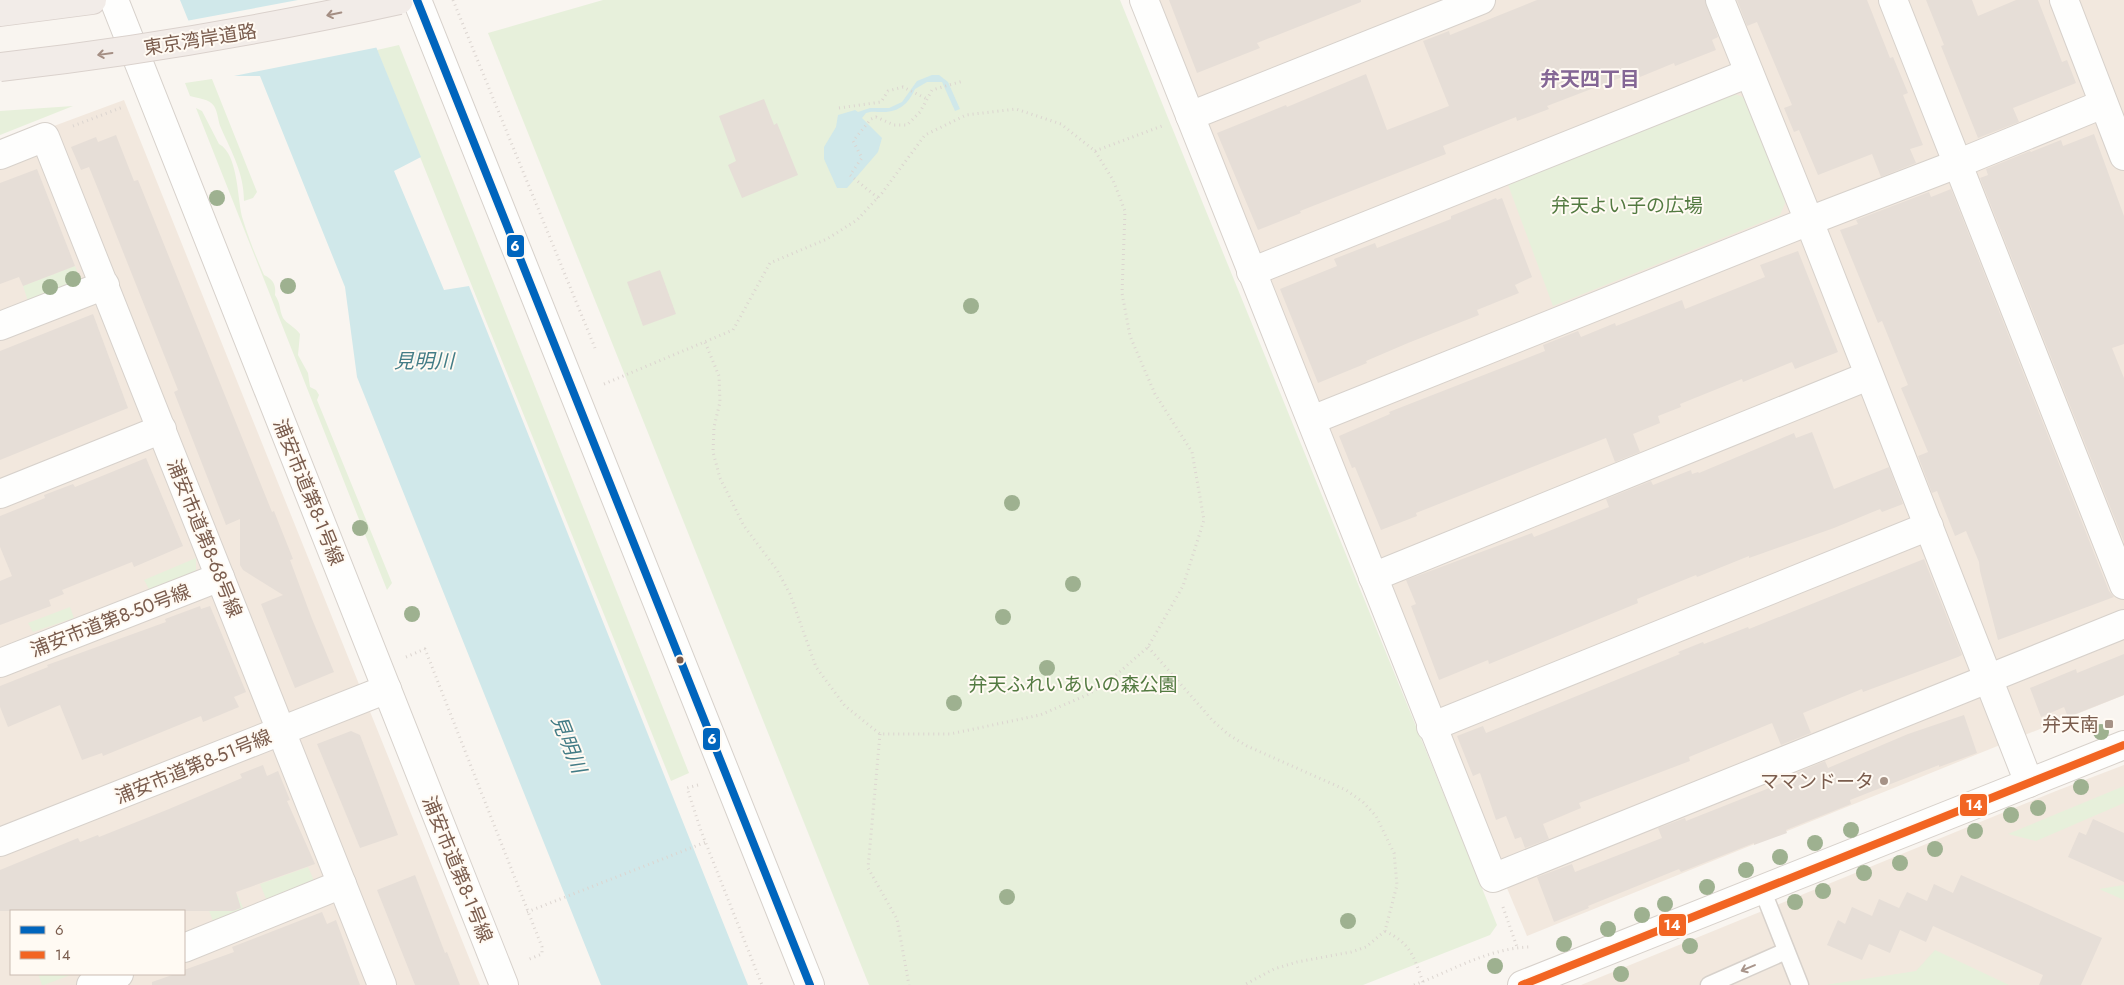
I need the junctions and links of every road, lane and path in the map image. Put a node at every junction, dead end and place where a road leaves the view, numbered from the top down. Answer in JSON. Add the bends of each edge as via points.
{"nodes":[{"id":1,"x":92,"y":0,"type":"edge"},
{"id":2,"x":114,"y":0,"type":"edge"},
{"id":3,"x":399,"y":0,"type":"edge"},
{"id":4,"x":417,"y":0,"type":"edge"},
{"id":5,"x":453,"y":0,"type":"edge"},
{"id":6,"x":1144,"y":0,"type":"edge"},
{"id":7,"x":1481,"y":0,"type":"edge"},
{"id":8,"x":1720,"y":0,"type":"edge"},
{"id":9,"x":1893,"y":0,"type":"edge"},
{"id":10,"x":2064,"y":0,"type":"edge"},
{"id":11,"x":0,"y":12,"type":"edge"},
{"id":12,"x":0,"y":67,"type":"edge"},
{"id":13,"x":1749,"y":73,"type":"junction"},
{"id":14,"x":963,"y":81,"type":"dead end"},
{"id":15,"x":927,"y":99,"type":"junction"},
{"id":16,"x":131,"y":104,"type":"dead end"},
{"id":17,"x":2103,"y":104,"type":"junction"},
{"id":18,"x":839,"y":108,"type":"dead end"},
{"id":19,"x":1190,"y":116,"type":"junction"},
{"id":20,"x":45,"y":137,"type":"junction"},
{"id":21,"x":1095,"y":151,"type":"junction"},
{"id":22,"x":0,"y":155,"type":"edge"},
{"id":23,"x":2124,"y":156,"type":"edge"},
{"id":24,"x":1958,"y":164,"type":"junction"},
{"id":25,"x":878,"y":198,"type":"junction"},
{"id":26,"x":1809,"y":221,"type":"junction"},
{"id":27,"x":1251,"y":272,"type":"junction"},
{"id":28,"x":105,"y":285,"type":"junction"},
{"id":29,"x":0,"y":326,"type":"edge"},
{"id":30,"x":705,"y":342,"type":"junction"},
{"id":31,"x":594,"y":348,"type":"dead end"},
{"id":32,"x":1868,"y":376,"type":"junction"},
{"id":33,"x":604,"y":384,"type":"dead end"},
{"id":34,"x":1312,"y":420,"type":"junction"},
{"id":35,"x":162,"y":429,"type":"junction"},
{"id":36,"x":0,"y":494,"type":"edge"},
{"id":37,"x":1929,"y":526,"type":"junction"},
{"id":38,"x":1373,"y":576,"type":"junction"},
{"id":39,"x":220,"y":577,"type":"junction"},
{"id":40,"x":2124,"y":585,"type":"edge"},
{"id":41,"x":2124,"y":624,"type":"edge"},
{"id":42,"x":1148,"y":647,"type":"junction"},
{"id":43,"x":405,"y":657,"type":"dead end"},
{"id":44,"x":0,"y":663,"type":"edge"},
{"id":45,"x":1989,"y":679,"type":"junction"},
{"id":46,"x":387,"y":689,"type":"junction"},
{"id":47,"x":1431,"y":727,"type":"junction"},
{"id":48,"x":281,"y":732,"type":"junction"},
{"id":49,"x":880,"y":734,"type":"junction"},
{"id":50,"x":2124,"y":745,"type":"edge"},
{"id":51,"x":2029,"y":783,"type":"junction"},
{"id":52,"x":701,"y":784,"type":"dead end"},
{"id":53,"x":0,"y":842,"type":"edge"},
{"id":54,"x":706,"y":842,"type":"junction"},
{"id":55,"x":1493,"y":878,"type":"junction"},
{"id":56,"x":342,"y":884,"type":"junction"},
{"id":57,"x":1762,"y":890,"type":"junction"},
{"id":58,"x":526,"y":912,"type":"junction"},
{"id":59,"x":1385,"y":931,"type":"junction"},
{"id":60,"x":185,"y":948,"type":"edge"},
{"id":61,"x":1786,"y":952,"type":"junction"},
{"id":62,"x":524,"y":961,"type":"dead end"},
{"id":63,"x":116,"y":975,"type":"edge"},
{"id":64,"x":1422,"y":982,"type":"junction"},
{"id":65,"x":91,"y":985,"type":"edge"},
{"id":66,"x":382,"y":985,"type":"edge"},
{"id":67,"x":504,"y":985,"type":"edge"},
{"id":68,"x":762,"y":985,"type":"edge"},
{"id":69,"x":810,"y":985,"type":"edge"},
{"id":70,"x":909,"y":985,"type":"edge"},
{"id":71,"x":1244,"y":985,"type":"edge"},
{"id":72,"x":1414,"y":985,"type":"edge"},
{"id":73,"x":1522,"y":985,"type":"edge"},
{"id":74,"x":1709,"y":985,"type":"edge"},
{"id":75,"x":1800,"y":985,"type":"edge"}],
"edges":[{"from":1,"to":11,"type":"highway"},
{"from":2,"to":46,"type":"street","name":"浦安市道第8-1号線"},
{"from":3,"to":12,"type":"highway","name":"東京湾岸道路","one_way":true,"bridge":true,"via":[[180,43]]},
{"from":4,"to":69,"type":"street"},
{"from":5,"to":31,"type":"path"},
{"from":6,"to":19,"type":"street"},
{"from":7,"to":19,"type":"street"},
{"from":8,"to":13,"type":"street"},
{"from":9,"to":24,"type":"street"},
{"from":10,"to":17,"type":"street"},
{"from":13,"to":26,"type":"street"},
{"from":13,"to":27,"type":"street"},
{"from":14,"to":15,"type":"path","via":[[932,90]]},
{"from":15,"to":18,"type":"path","via":[[903,88],[888,91],[881,102]]},
{"from":15,"to":25,"type":"path","via":[[907,125],[876,117],[870,119],[853,141],[862,158],[850,174]]},
{"from":16,"to":20,"type":"path"},
{"from":17,"to":23,"type":"street"},
{"from":17,"to":24,"type":"street"},
{"from":19,"to":21,"type":"path"},
{"from":19,"to":27,"type":"street"},
{"from":20,"to":22,"type":"street"},
{"from":20,"to":28,"type":"street","name":"浦安市道第8-68号線"},
{"from":21,"to":25,"type":"path","via":[[1061,124],[1016,109],[966,114],[925,135]]},
{"from":21,"to":42,"type":"path","via":[[1113,180],[1125,211],[1122,293],[1130,336],[1155,394],[1192,452],[1204,520],[1183,586]]},
{"from":24,"to":26,"type":"street"},
{"from":24,"to":40,"type":"street"},
{"from":25,"to":30,"type":"path","via":[[857,220],[827,240],[770,263],[733,330]]},
{"from":26,"to":32,"type":"street"},
{"from":26,"to":34,"type":"street"},
{"from":27,"to":34,"type":"street"},
{"from":28,"to":29,"type":"street"},
{"from":28,"to":35,"type":"street","name":"浦安市道第8-68号線"},
{"from":30,"to":33,"type":"path"},
{"from":30,"to":49,"type":"path","via":[[719,376],[720,402],[713,452],[720,478],[744,526],[777,570],[790,594],[816,667],[846,706]]},
{"from":32,"to":37,"type":"street"},
{"from":32,"to":38,"type":"street"},
{"from":34,"to":38,"type":"street"},
{"from":35,"to":36,"type":"street"},
{"from":35,"to":39,"type":"street","name":"浦安市道第8-68号線"},
{"from":37,"to":45,"type":"street"},
{"from":37,"to":47,"type":"street"},
{"from":38,"to":47,"type":"street"},
{"from":39,"to":44,"type":"street","name":"浦安市道第8-50号線"},
{"from":39,"to":48,"type":"street","name":"浦安市道第8-68号線"},
{"from":41,"to":45,"type":"street"},
{"from":42,"to":49,"type":"path","via":[[1108,682],[1087,695],[1040,715],[950,734]]},
{"from":42,"to":59,"type":"path","via":[[1229,735],[1346,790],[1376,816],[1394,853],[1396,885]]},
{"from":43,"to":58,"type":"path","via":[[425,649]]},
{"from":45,"to":51,"type":"street"},
{"from":45,"to":55,"type":"street"},
{"from":46,"to":48,"type":"street","name":"浦安市道第8-51号線"},
{"from":46,"to":67,"type":"street","name":"浦安市道第8-1号線"},
{"from":47,"to":55,"type":"street"},
{"from":48,"to":53,"type":"street","name":"浦安市道第8-51号線"},
{"from":48,"to":56,"type":"street","name":"浦安市道第8-68号線"},
{"from":49,"to":70,"type":"path","via":[[868,868],[896,919]]},
{"from":50,"to":51,"type":"street"},
{"from":51,"to":57,"type":"street"},
{"from":52,"to":54,"type":"path","via":[[686,788]]},
{"from":54,"to":58,"type":"path"},
{"from":54,"to":68,"type":"path"},
{"from":55,"to":64,"type":"path","via":[[1517,947]]},
{"from":56,"to":60,"type":"street"},
{"from":56,"to":66,"type":"street","name":"浦安市道第8-68号線"},
{"from":57,"to":61,"type":"lane"},
{"from":57,"to":73,"type":"street"},
{"from":58,"to":62,"type":"path","via":[[542,954]]},
{"from":59,"to":64,"type":"path","via":[[1400,938],[1411,951]]},
{"from":59,"to":71,"type":"path","via":[[1366,947],[1274,969]]},
{"from":61,"to":74,"type":"lane","one_way":true},
{"from":61,"to":75,"type":"lane"},
{"from":63,"to":65,"type":"street"},
{"from":64,"to":72,"type":"path"}]}
